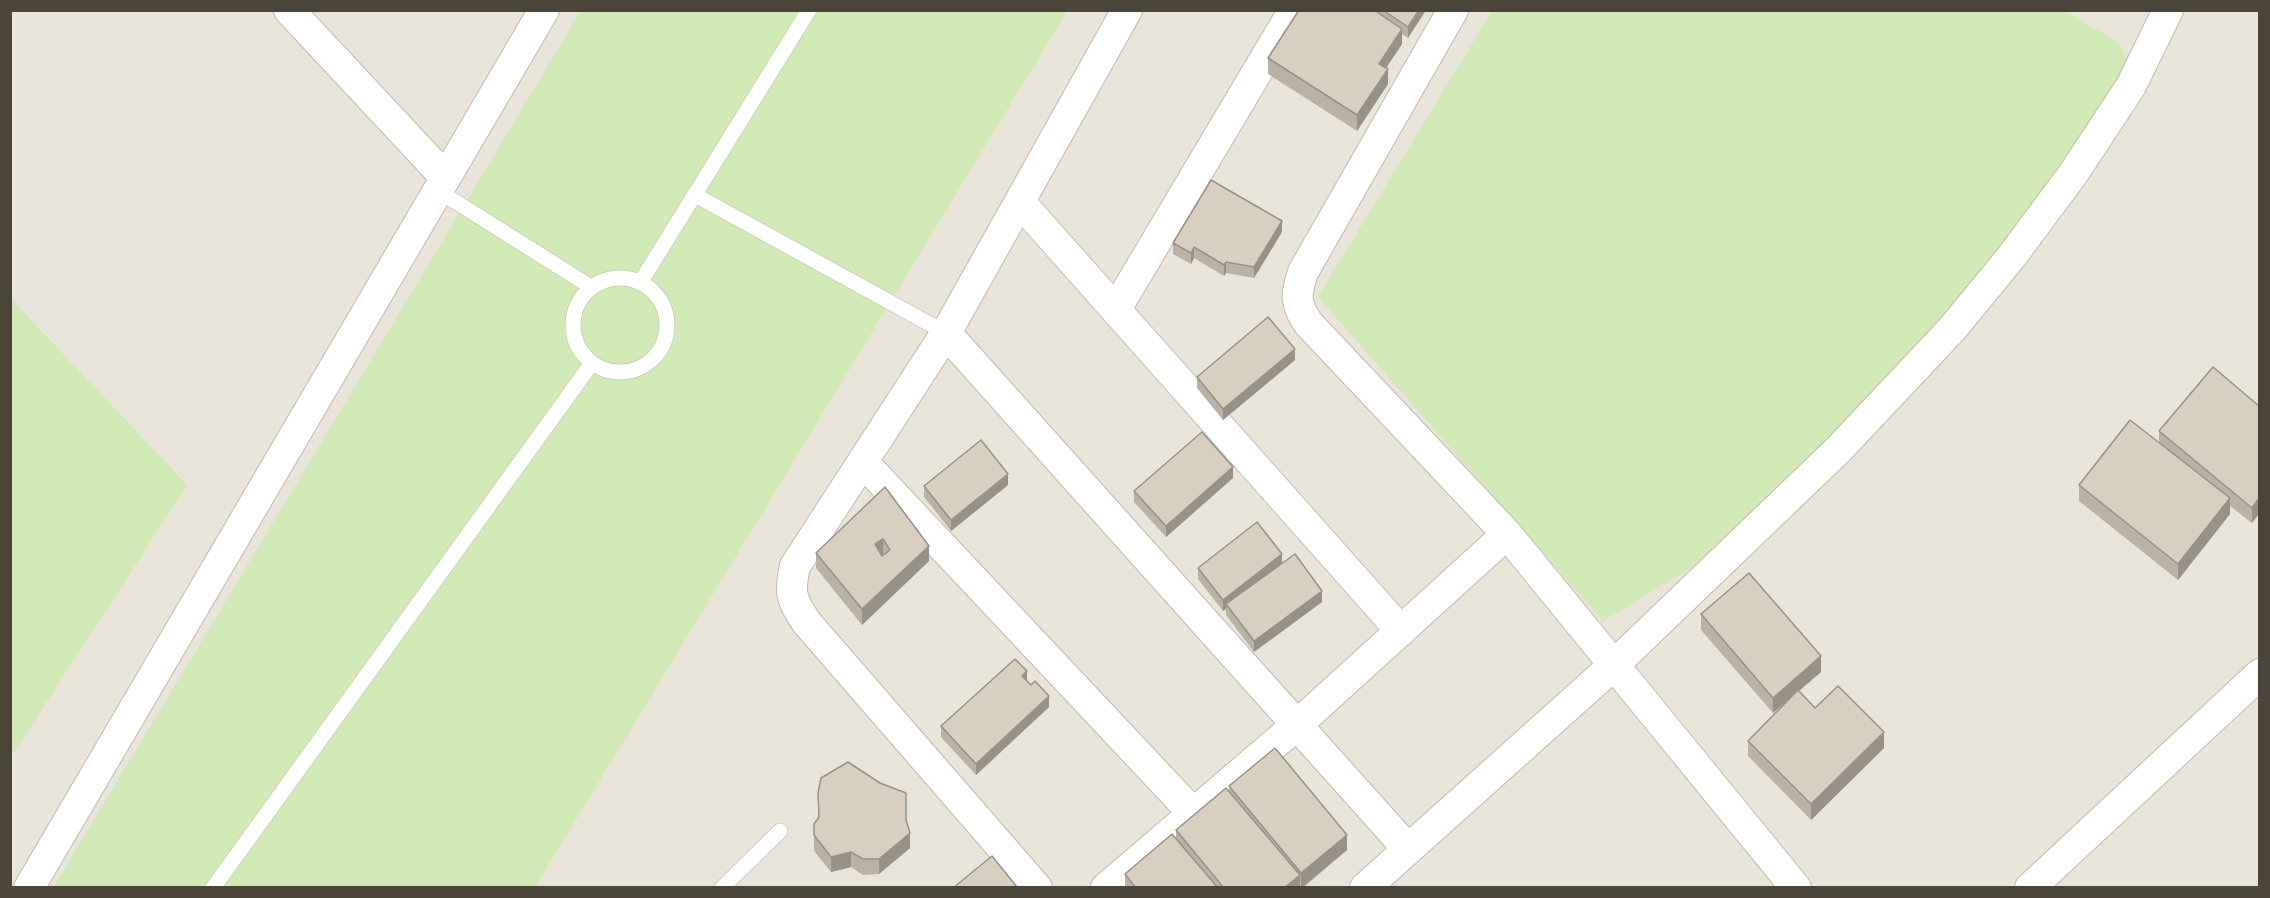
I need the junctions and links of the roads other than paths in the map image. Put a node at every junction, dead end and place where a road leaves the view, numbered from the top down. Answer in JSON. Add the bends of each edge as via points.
{"nodes":[{"id":1,"x":289,"y":10,"type":"edge"},
{"id":2,"x":544,"y":10,"type":"edge"},
{"id":3,"x":809,"y":10,"type":"edge"},
{"id":4,"x":1127,"y":10,"type":"edge"},
{"id":5,"x":1294,"y":10,"type":"edge"},
{"id":6,"x":1453,"y":10,"type":"edge"},
{"id":7,"x":2165,"y":11,"type":"edge"},
{"id":8,"x":441,"y":183,"type":"junction"},
{"id":9,"x":695,"y":195,"type":"junction"},
{"id":10,"x":1020,"y":201,"type":"junction"},
{"id":11,"x":640,"y":283,"type":"junction"},
{"id":12,"x":591,"y":287,"type":"junction"},
{"id":13,"x":1116,"y":309,"type":"junction"},
{"id":14,"x":946,"y":333,"type":"junction"},
{"id":15,"x":592,"y":363,"type":"junction"},
{"id":16,"x":862,"y":462,"type":"junction"},
{"id":17,"x":1507,"y":534,"type":"junction"},
{"id":18,"x":1401,"y":631,"type":"junction"},
{"id":19,"x":1614,"y":665,"type":"junction"},
{"id":20,"x":2256,"y":684,"type":"edge"},
{"id":21,"x":1298,"y":724,"type":"junction"},
{"id":22,"x":1193,"y":813,"type":"junction"},
{"id":23,"x":780,"y":831,"type":"dead end"},
{"id":24,"x":1407,"y":848,"type":"junction"},
{"id":25,"x":29,"y":888,"type":"edge"},
{"id":26,"x":213,"y":888,"type":"edge"},
{"id":27,"x":722,"y":888,"type":"edge"},
{"id":28,"x":1037,"y":888,"type":"edge"},
{"id":29,"x":1106,"y":888,"type":"edge"},
{"id":30,"x":1365,"y":888,"type":"edge"},
{"id":31,"x":1796,"y":888,"type":"edge"},
{"id":32,"x":2030,"y":888,"type":"edge"}],
"edges":[{"from":1,"to":8,"type":"street"},
{"from":2,"to":8,"type":"street"},
{"from":3,"to":9,"type":"lane"},
{"from":4,"to":10,"type":"street"},
{"from":5,"to":13,"type":"street"},
{"from":6,"to":17,"type":"street","via":[[1303,272],[1297,290],[1298,308]]},
{"from":7,"to":19,"type":"street","via":[[2131,86],[2073,174],[1952,329],[1839,449]]},
{"from":8,"to":12,"type":"lane"},
{"from":8,"to":25,"type":"street"},
{"from":9,"to":11,"type":"lane"},
{"from":9,"to":14,"type":"lane"},
{"from":10,"to":13,"type":"street"},
{"from":10,"to":14,"type":"street"},
{"from":11,"to":12,"type":"lane","via":[[618,278]]},
{"from":11,"to":15,"type":"lane","via":[[657,296],[664,309],[666,330],[658,352],[632,370],[616,372]]},
{"from":12,"to":15,"type":"lane","via":[[580,299],[573,331],[577,346]]},
{"from":13,"to":18,"type":"street"},
{"from":14,"to":16,"type":"street"},
{"from":14,"to":21,"type":"street"},
{"from":15,"to":26,"type":"lane"},
{"from":16,"to":22,"type":"street"},
{"from":16,"to":28,"type":"street","via":[[795,566],[790,588],[795,605]]},
{"from":17,"to":18,"type":"street"},
{"from":17,"to":19,"type":"street"},
{"from":18,"to":21,"type":"street"},
{"from":19,"to":24,"type":"street"},
{"from":19,"to":31,"type":"street"},
{"from":20,"to":32,"type":"street"},
{"from":21,"to":22,"type":"street"},
{"from":21,"to":24,"type":"street"},
{"from":22,"to":29,"type":"street"},
{"from":23,"to":27,"type":"lane"},
{"from":24,"to":30,"type":"street"}]}
